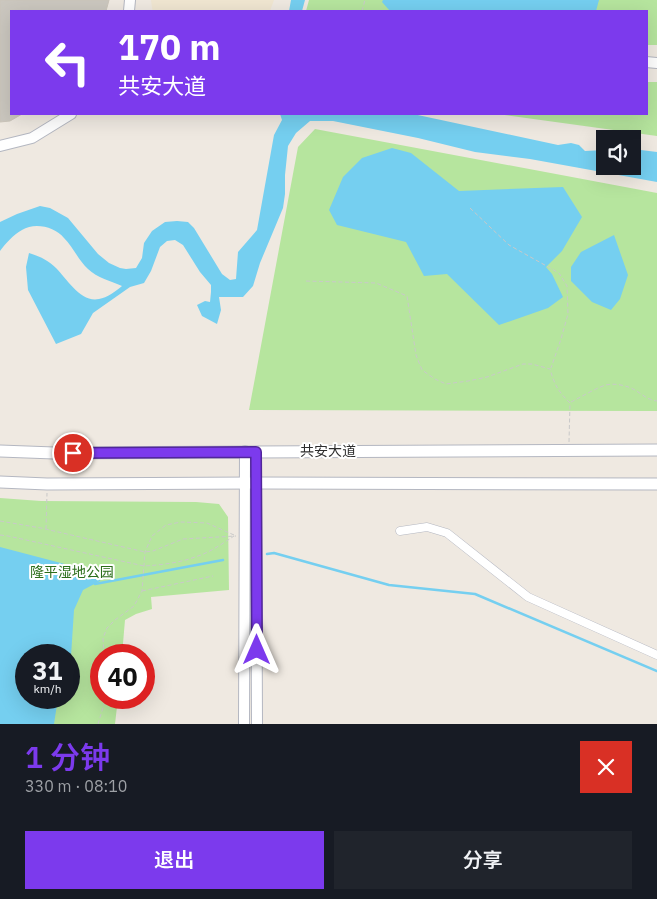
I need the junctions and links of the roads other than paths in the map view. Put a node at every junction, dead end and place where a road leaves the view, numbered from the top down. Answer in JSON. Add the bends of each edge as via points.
{"nodes":[{"id":1,"x":70,"y":115,"type":"edge"},
{"id":2,"x":0,"y":146,"type":"edge"},
{"id":3,"x":657,"y":450,"type":"edge"},
{"id":4,"x":0,"y":451,"type":"edge"},
{"id":5,"x":250,"y":452,"type":"junction"},
{"id":6,"x":0,"y":482,"type":"edge"},
{"id":7,"x":245,"y":483,"type":"junction"},
{"id":8,"x":257,"y":483,"type":"junction"},
{"id":9,"x":657,"y":484,"type":"edge"},
{"id":10,"x":400,"y":531,"type":"dead end"},
{"id":11,"x":657,"y":655,"type":"edge"},
{"id":12,"x":244,"y":724,"type":"edge"},
{"id":13,"x":257,"y":724,"type":"edge"}],
"edges":[{"from":1,"to":2,"type":"street","via":[[32,138]]},
{"from":3,"to":5,"type":"main road","name":"共安大道"},
{"from":4,"to":5,"type":"main road","name":"共安大道"},
{"from":5,"to":7,"type":"street"},
{"from":5,"to":8,"type":"street"},
{"from":6,"to":7,"type":"main road"},
{"from":7,"to":8,"type":"main road"},
{"from":7,"to":12,"type":"street"},
{"from":8,"to":9,"type":"main road"},
{"from":8,"to":13,"type":"street"},
{"from":10,"to":11,"type":"street","via":[[427,528],[447,533],[528,597]]}]}
